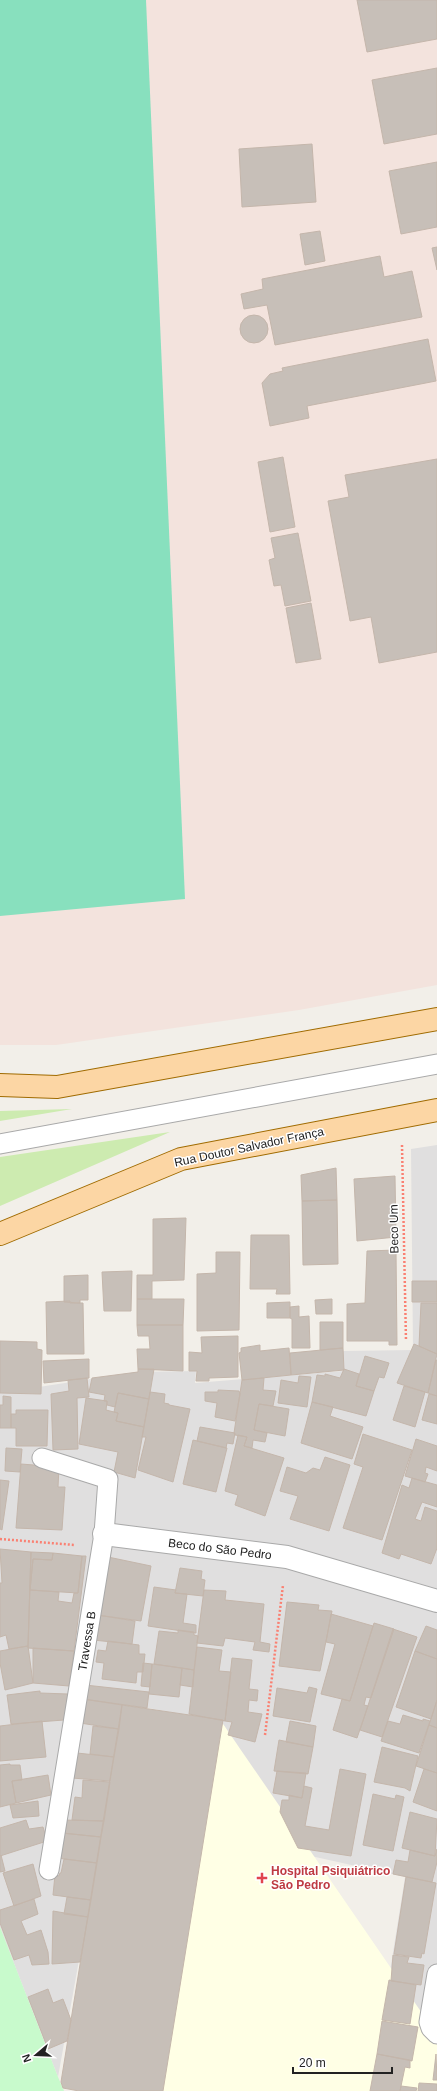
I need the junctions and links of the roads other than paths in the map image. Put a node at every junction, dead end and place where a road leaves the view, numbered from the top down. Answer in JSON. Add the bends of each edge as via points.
{"nodes":[{"id":1,"x":437,"y":1019,"type":"edge"},
{"id":2,"x":437,"y":1064,"type":"edge"},
{"id":3,"x":0,"y":1085,"type":"edge"},
{"id":4,"x":437,"y":1110,"type":"edge"},
{"id":5,"x":0,"y":1144,"type":"edge"},
{"id":6,"x":0,"y":1234,"type":"edge"},
{"id":7,"x":42,"y":1458,"type":"dead end"},
{"id":8,"x":104,"y":1534,"type":"junction"},
{"id":9,"x":437,"y":1601,"type":"edge"},
{"id":10,"x":49,"y":1870,"type":"dead end"},
{"id":11,"x":437,"y":1974,"type":"edge"},
{"id":12,"x":437,"y":2034,"type":"edge"}],
"edges":[{"from":1,"to":3,"type":"main road","via":[[57,1088]]},
{"from":2,"to":5,"type":"lane"},
{"from":4,"to":6,"type":"main road","name":"Rua Doutor Salvador França","via":[[181,1159]]},
{"from":7,"to":8,"type":"lane","name":"Travessa B","via":[[108,1479]]},
{"from":8,"to":9,"type":"street","name":"Beco do São Pedro","via":[[287,1557]]},
{"from":8,"to":10,"type":"lane","name":"Travessa B"},
{"from":11,"to":12,"type":"lane","via":[[429,2022]]}]}
